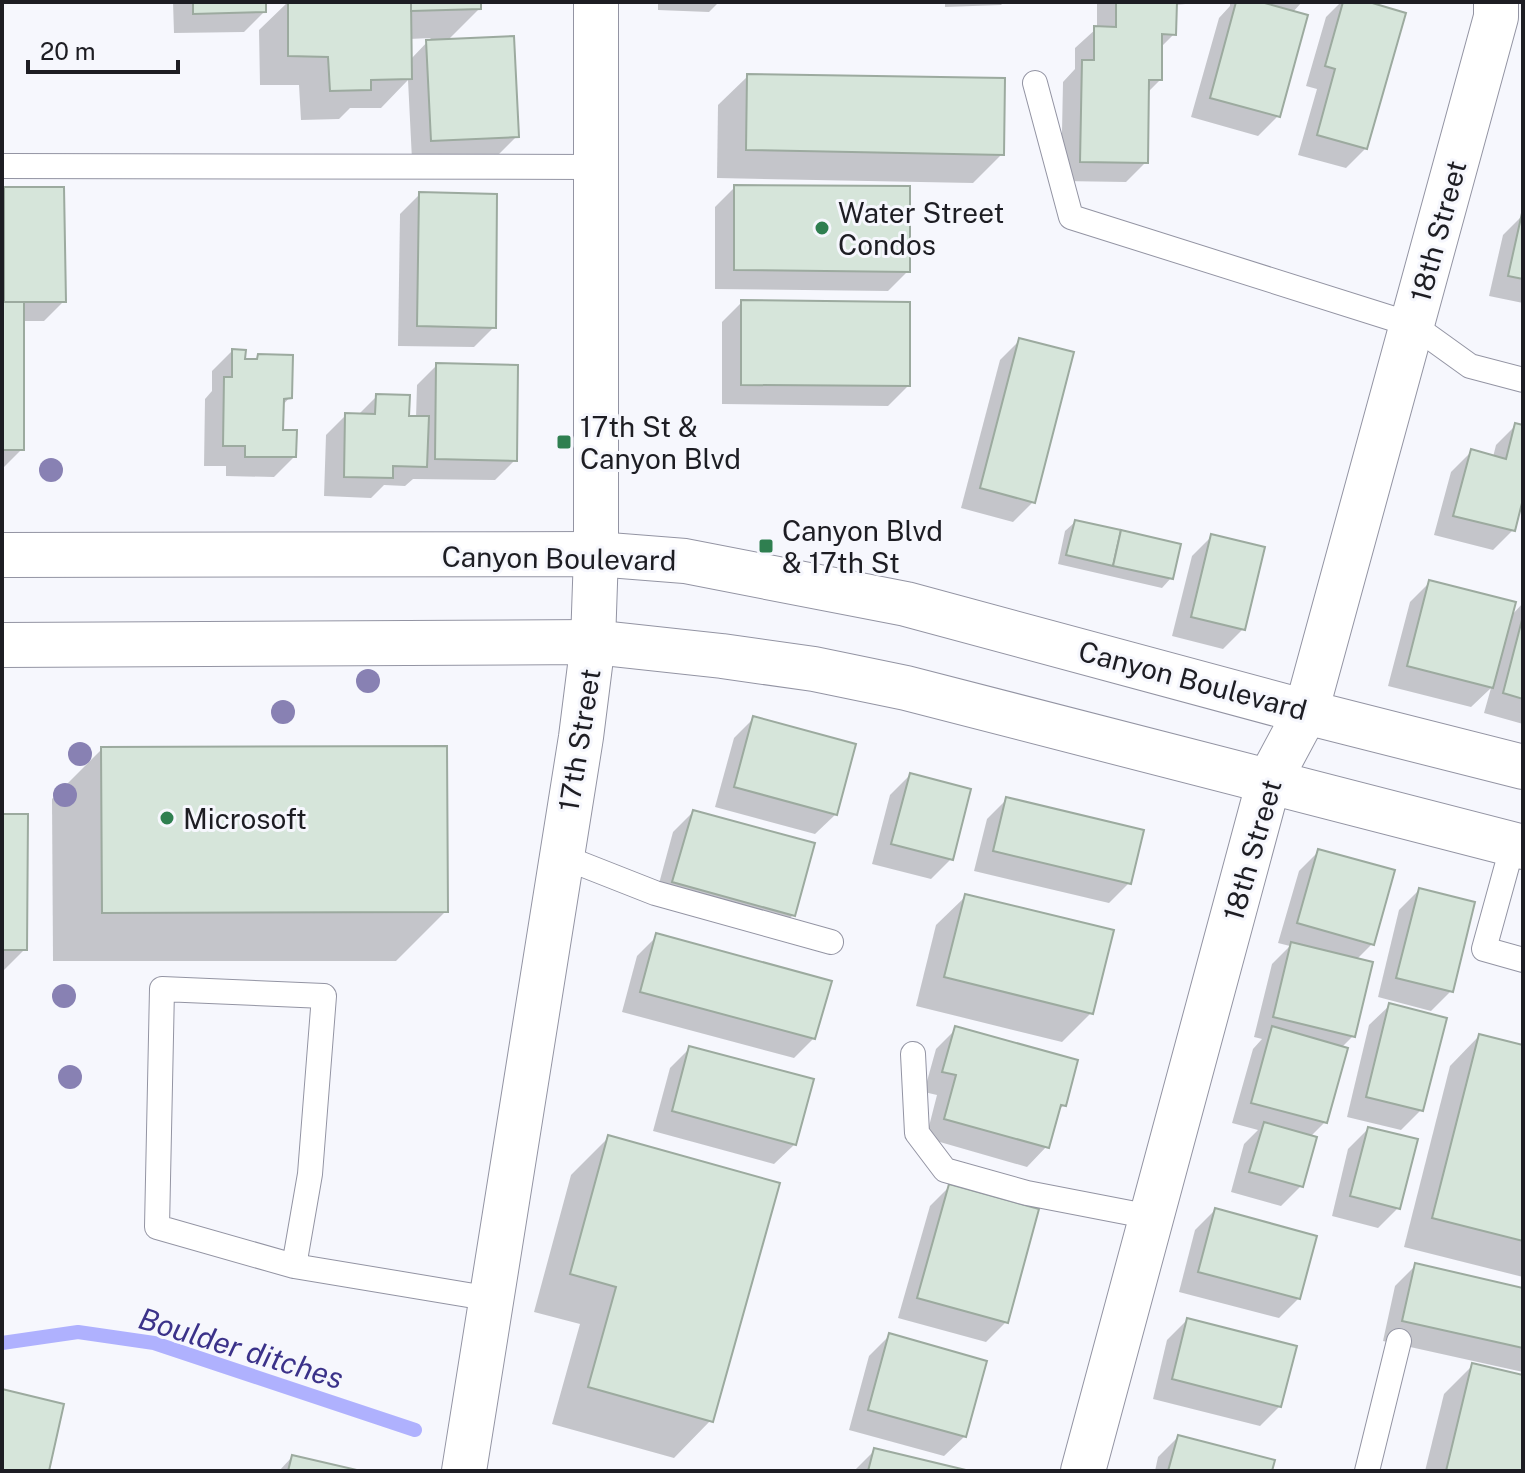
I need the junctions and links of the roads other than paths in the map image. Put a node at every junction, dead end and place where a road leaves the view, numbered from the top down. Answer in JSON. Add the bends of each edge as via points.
{"nodes":[{"id":1,"x":596,"y":2,"type":"edge"},
{"id":2,"x":1496,"y":2,"type":"edge"},
{"id":3,"x":1035,"y":83,"type":"dead end"},
{"id":4,"x":2,"y":166,"type":"edge"},
{"id":5,"x":595,"y":167,"type":"junction"},
{"id":6,"x":1413,"y":325,"type":"junction"},
{"id":7,"x":1523,"y":380,"type":"edge"},
{"id":8,"x":596,"y":554,"type":"junction"},
{"id":9,"x":2,"y":555,"type":"edge"},
{"id":10,"x":593,"y":642,"type":"junction"},
{"id":11,"x":2,"y":645,"type":"edge"},
{"id":12,"x":1306,"y":712,"type":"junction"},
{"id":13,"x":1523,"y":767,"type":"edge"},
{"id":14,"x":1269,"y":781,"type":"junction"},
{"id":15,"x":1518,"y":846,"type":"edge"},
{"id":16,"x":561,"y":856,"type":"junction"},
{"id":17,"x":831,"y":942,"type":"dead end"},
{"id":18,"x":1523,"y":960,"type":"edge"},
{"id":19,"x":913,"y":1054,"type":"dead end"},
{"id":20,"x":1151,"y":1217,"type":"junction"},
{"id":21,"x":294,"y":1266,"type":"junction"},
{"id":22,"x":492,"y":1299,"type":"junction"},
{"id":23,"x":1399,"y":1341,"type":"dead end"},
{"id":24,"x":464,"y":1471,"type":"edge"},
{"id":25,"x":1083,"y":1471,"type":"edge"},
{"id":26,"x":1367,"y":1471,"type":"edge"}],
"edges":[{"from":1,"to":5,"type":"main road","name":"17th Street"},
{"from":2,"to":6,"type":"main road","name":"18th Street"},
{"from":3,"to":6,"type":"lane","via":[[1071,217]]},
{"from":4,"to":5,"type":"lane"},
{"from":5,"to":8,"type":"main road","name":"17th Street"},
{"from":6,"to":7,"type":"lane","via":[[1470,366]]},
{"from":6,"to":12,"type":"main road","name":"18th Street"},
{"from":8,"to":9,"type":"main road","name":"Canyon Boulevard"},
{"from":8,"to":10,"type":"main road","name":"17th Street"},
{"from":8,"to":12,"type":"main road","name":"Canyon Boulevard","via":[[685,561],[906,604]]},
{"from":10,"to":11,"type":"main road"},
{"from":10,"to":14,"type":"main road","via":[[753,660],[906,688]]},
{"from":10,"to":16,"type":"main road","name":"17th Street"},
{"from":12,"to":13,"type":"main road","name":"Canyon Boulevard"},
{"from":12,"to":14,"type":"main road","name":"18th Street"},
{"from":14,"to":15,"type":"main road"},
{"from":14,"to":20,"type":"main road","name":"18th Street"},
{"from":15,"to":18,"type":"lane","via":[[1484,949]]},
{"from":16,"to":17,"type":"lane","via":[[655,893]]},
{"from":16,"to":22,"type":"main road","name":"17th Street"},
{"from":19,"to":20,"type":"lane","via":[[917,1133],[945,1170],[1027,1193]]},
{"from":20,"to":25,"type":"main road","name":"18th Street"},
{"from":21,"to":21,"type":"lane","via":[[157,1227],[162,989],[324,996],[310,1174]]},
{"from":21,"to":22,"type":"lane"},
{"from":22,"to":24,"type":"main road","name":"17th Street"},
{"from":23,"to":26,"type":"lane"}]}
